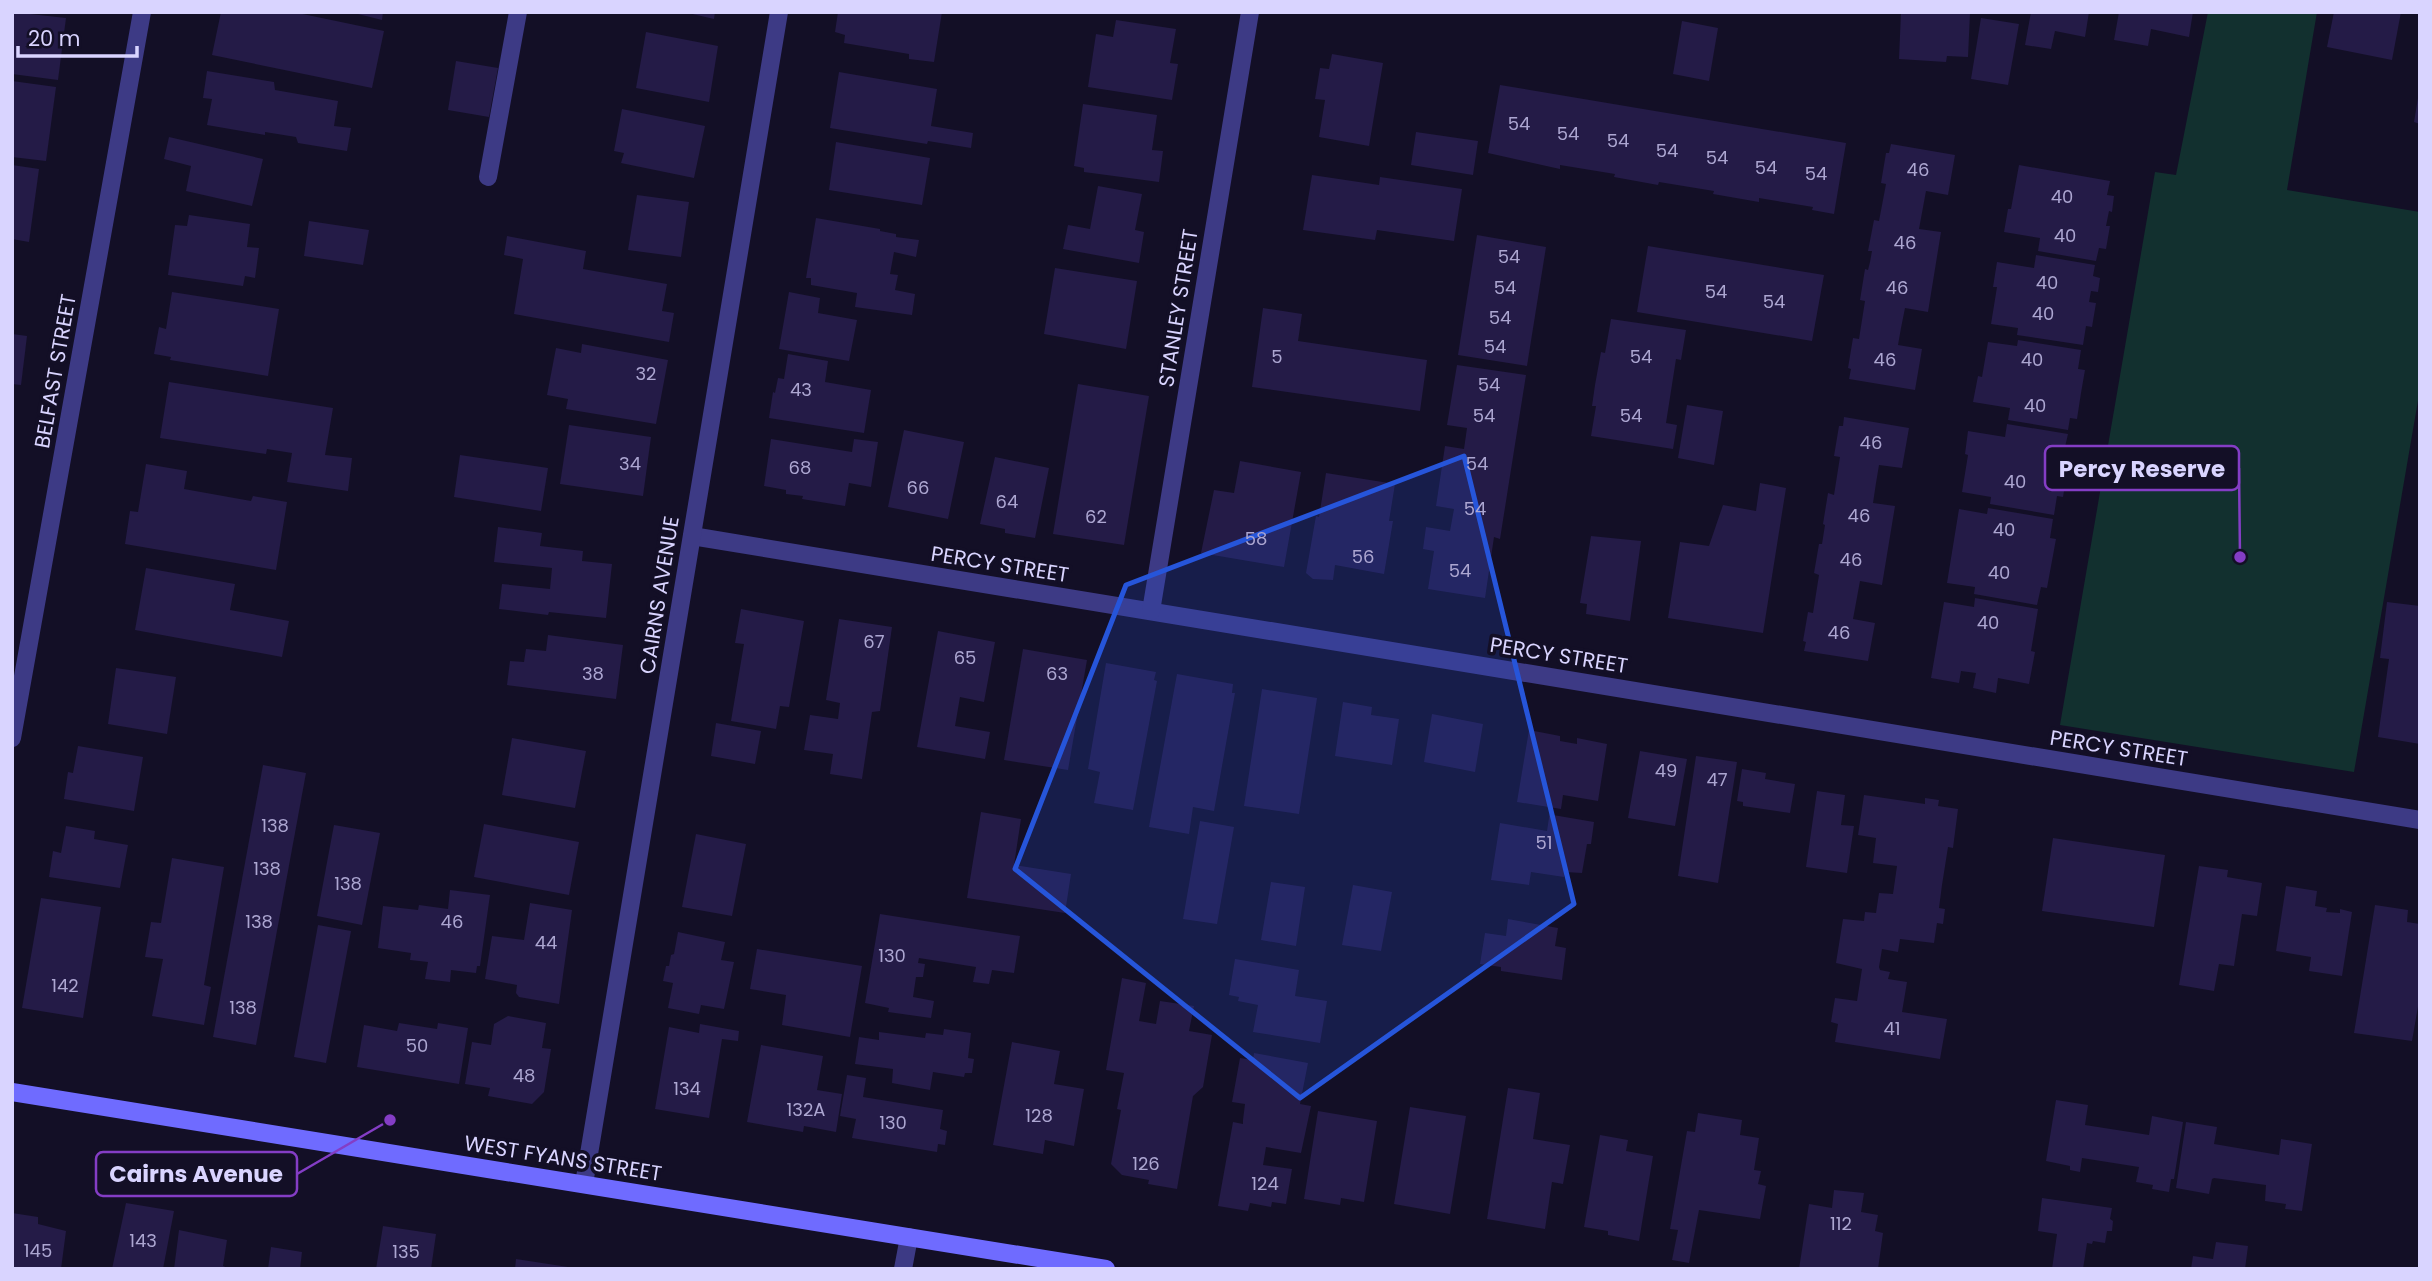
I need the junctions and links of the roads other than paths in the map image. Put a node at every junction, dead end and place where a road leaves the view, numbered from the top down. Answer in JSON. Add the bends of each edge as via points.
{"nodes":[{"id":1,"x":142,"y":12,"type":"edge"},
{"id":2,"x":518,"y":12,"type":"edge"},
{"id":3,"x":779,"y":12,"type":"edge"},
{"id":4,"x":1250,"y":12,"type":"edge"},
{"id":5,"x":488,"y":177,"type":"dead end"},
{"id":6,"x":692,"y":536,"type":"junction"},
{"id":7,"x":1151,"y":611,"type":"junction"},
{"id":8,"x":12,"y":738,"type":"edge"},
{"id":9,"x":2420,"y":820,"type":"edge"},
{"id":10,"x":12,"y":1092,"type":"edge"},
{"id":11,"x":584,"y":1184,"type":"junction"},
{"id":12,"x":909,"y":1237,"type":"junction"},
{"id":13,"x":903,"y":1269,"type":"edge"},
{"id":14,"x":1106,"y":1269,"type":"edge"}],
"edges":[{"from":1,"to":8,"type":"street","name":"BELFAST STREET"},
{"from":2,"to":5,"type":"street"},
{"from":3,"to":6,"type":"street","name":"CAIRNS AVENUE"},
{"from":4,"to":7,"type":"street","name":"STANLEY STREET"},
{"from":6,"to":7,"type":"street","name":"PERCY STREET"},
{"from":6,"to":11,"type":"street","name":"CAIRNS AVENUE"},
{"from":7,"to":9,"type":"street","name":"PERCY STREET"},
{"from":10,"to":11,"type":"main road","name":"WEST FYANS STREET"},
{"from":11,"to":12,"type":"main road","name":"WEST FYANS STREET"},
{"from":12,"to":13,"type":"street"},
{"from":12,"to":14,"type":"main road","name":"WEST FYANS STREET"}]}
